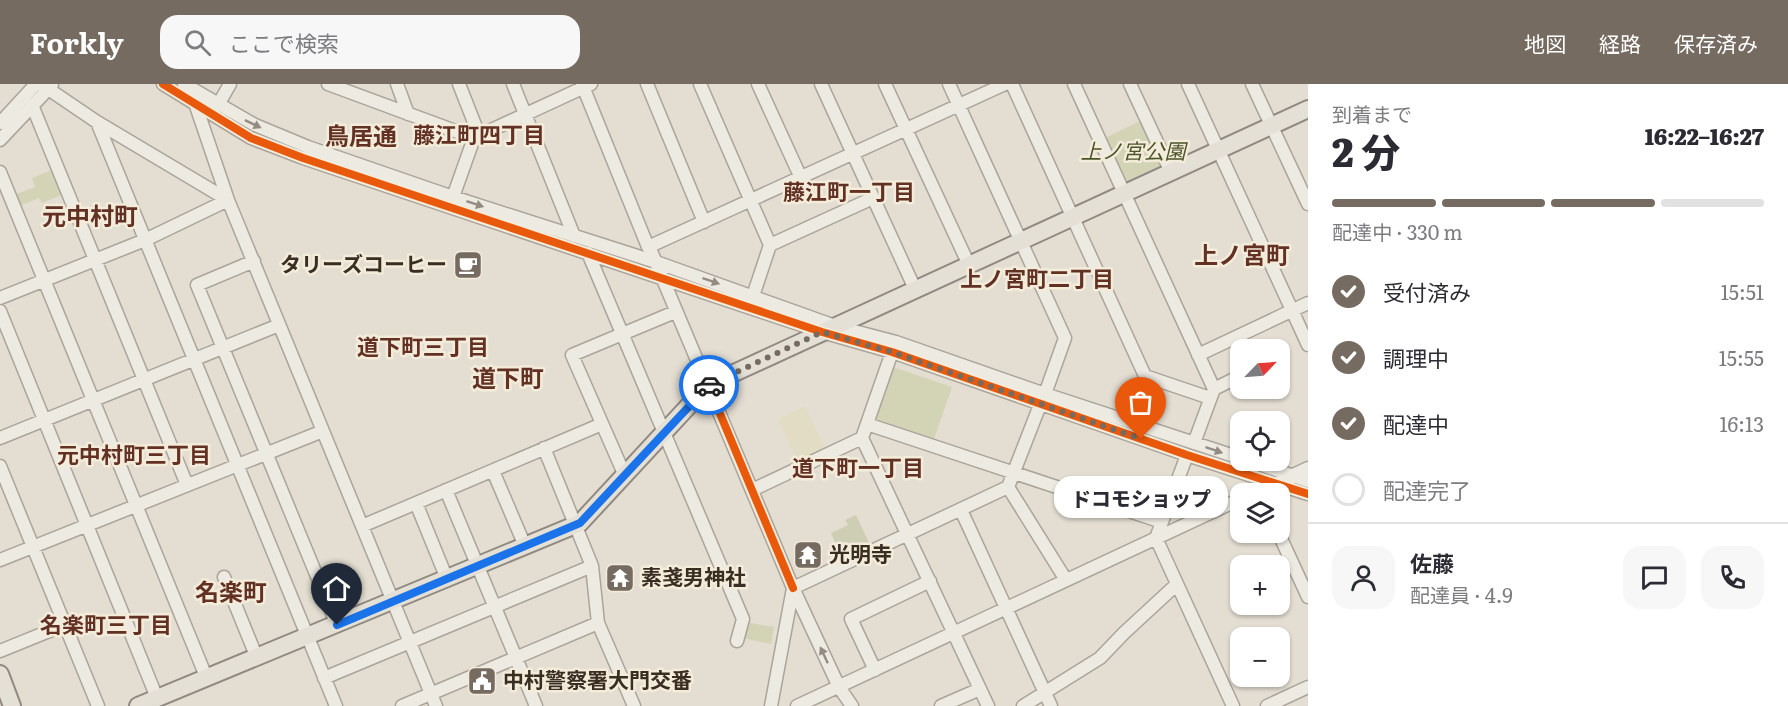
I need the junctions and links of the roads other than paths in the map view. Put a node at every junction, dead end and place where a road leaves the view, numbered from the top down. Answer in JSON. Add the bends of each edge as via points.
{"nodes":[{"id":1,"x":163,"y":84,"type":"edge"},
{"id":2,"x":230,"y":84,"type":"edge"},
{"id":3,"x":328,"y":84,"type":"edge"},
{"id":4,"x":397,"y":84,"type":"edge"},
{"id":5,"x":459,"y":84,"type":"edge"},
{"id":6,"x":513,"y":84,"type":"edge"},
{"id":7,"x":647,"y":84,"type":"edge"},
{"id":8,"x":700,"y":84,"type":"edge"},
{"id":9,"x":758,"y":84,"type":"edge"},
{"id":10,"x":821,"y":84,"type":"edge"},
{"id":11,"x":885,"y":84,"type":"edge"},
{"id":12,"x":949,"y":84,"type":"edge"},
{"id":13,"x":1005,"y":84,"type":"edge"},
{"id":14,"x":1012,"y":84,"type":"edge"},
{"id":15,"x":1074,"y":84,"type":"edge"},
{"id":16,"x":1130,"y":84,"type":"edge"},
{"id":17,"x":1188,"y":84,"type":"edge"},
{"id":18,"x":1252,"y":84,"type":"edge"},
{"id":19,"x":44,"y":85,"type":"edge"},
{"id":20,"x":186,"y":85,"type":"edge"},
{"id":21,"x":585,"y":85,"type":"edge"},
{"id":22,"x":340,"y":87,"type":"edge"},
{"id":23,"x":32,"y":105,"type":"junction"},
{"id":24,"x":218,"y":105,"type":"junction"},
{"id":25,"x":959,"y":105,"type":"junction"},
{"id":26,"x":196,"y":106,"type":"junction"},
{"id":27,"x":1308,"y":110,"type":"edge"},
{"id":28,"x":408,"y":114,"type":"junction"},
{"id":29,"x":525,"y":114,"type":"junction"},
{"id":30,"x":97,"y":122,"type":"junction"},
{"id":31,"x":0,"y":123,"type":"edge"},
{"id":32,"x":1272,"y":126,"type":"junction"},
{"id":33,"x":906,"y":129,"type":"junction"},
{"id":34,"x":476,"y":137,"type":"junction"},
{"id":35,"x":0,"y":140,"type":"edge"},
{"id":36,"x":1219,"y":150,"type":"junction"},
{"id":37,"x":853,"y":154,"type":"junction"},
{"id":38,"x":0,"y":172,"type":"edge"},
{"id":39,"x":1171,"y":172,"type":"junction"},
{"id":40,"x":801,"y":178,"type":"junction"},
{"id":41,"x":1124,"y":194,"type":"junction"},
{"id":42,"x":453,"y":196,"type":"junction"},
{"id":43,"x":873,"y":198,"type":"junction"},
{"id":44,"x":228,"y":200,"type":"junction"},
{"id":45,"x":750,"y":201,"type":"junction"},
{"id":46,"x":1308,"y":204,"type":"edge"},
{"id":47,"x":1072,"y":217,"type":"junction"},
{"id":48,"x":704,"y":222,"type":"junction"},
{"id":49,"x":574,"y":236,"type":"junction"},
{"id":50,"x":145,"y":240,"type":"junction"},
{"id":51,"x":1021,"y":241,"type":"junction"},
{"id":52,"x":770,"y":244,"type":"junction"},
{"id":53,"x":648,"y":248,"type":"junction"},
{"id":54,"x":588,"y":253,"type":"junction"},
{"id":55,"x":95,"y":260,"type":"junction"},
{"id":56,"x":254,"y":261,"type":"junction"},
{"id":57,"x":656,"y":262,"type":"junction"},
{"id":58,"x":969,"y":265,"type":"junction"},
{"id":59,"x":662,"y":278,"type":"junction"},
{"id":60,"x":44,"y":280,"type":"junction"},
{"id":61,"x":915,"y":289,"type":"junction"},
{"id":62,"x":753,"y":296,"type":"junction"},
{"id":63,"x":0,"y":298,"type":"edge"},
{"id":64,"x":1308,"y":303,"type":"edge"},
{"id":65,"x":1293,"y":310,"type":"junction"},
{"id":66,"x":0,"y":311,"type":"edge"},
{"id":67,"x":675,"y":312,"type":"junction"},
{"id":68,"x":279,"y":325,"type":"junction"},
{"id":69,"x":829,"y":329,"type":"junction"},
{"id":70,"x":622,"y":333,"type":"junction"},
{"id":71,"x":1308,"y":345,"type":"edge"},
{"id":72,"x":222,"y":347,"type":"junction"},
{"id":73,"x":892,"y":352,"type":"junction"},
{"id":74,"x":1198,"y":355,"type":"junction"},
{"id":75,"x":193,"y":359,"type":"junction"},
{"id":76,"x":144,"y":379,"type":"junction"},
{"id":77,"x":1230,"y":382,"type":"edge"},
{"id":78,"x":708,"y":385,"type":"junction"},
{"id":79,"x":1212,"y":393,"type":"junction"},
{"id":80,"x":1043,"y":399,"type":"junction"},
{"id":81,"x":93,"y":400,"type":"junction"},
{"id":82,"x":44,"y":420,"type":"junction"},
{"id":83,"x":602,"y":424,"type":"junction"},
{"id":84,"x":867,"y":424,"type":"junction"},
{"id":85,"x":323,"y":431,"type":"junction"},
{"id":86,"x":664,"y":433,"type":"junction"},
{"id":87,"x":0,"y":438,"type":"edge"},
{"id":88,"x":862,"y":438,"type":"junction"},
{"id":89,"x":1194,"y":443,"type":"junction"},
{"id":90,"x":544,"y":448,"type":"junction"},
{"id":91,"x":266,"y":453,"type":"junction"},
{"id":92,"x":1187,"y":455,"type":"junction"},
{"id":93,"x":1230,"y":455,"type":"edge"},
{"id":94,"x":237,"y":465,"type":"junction"},
{"id":95,"x":0,"y":466,"type":"edge"},
{"id":96,"x":1308,"y":468,"type":"edge"},
{"id":97,"x":493,"y":471,"type":"junction"},
{"id":98,"x":1278,"y":471,"type":"edge"},
{"id":99,"x":1014,"y":473,"type":"junction"},
{"id":100,"x":625,"y":476,"type":"junction"},
{"id":101,"x":1292,"y":476,"type":"junction"},
{"id":102,"x":1308,"y":481,"type":"edge"},
{"id":103,"x":1276,"y":483,"type":"joint"},
{"id":104,"x":187,"y":485,"type":"junction"},
{"id":105,"x":1008,"y":487,"type":"junction"},
{"id":106,"x":1290,"y":488,"type":"edge"},
{"id":107,"x":446,"y":490,"type":"junction"},
{"id":108,"x":752,"y":490,"type":"junction"},
{"id":109,"x":1308,"y":494,"type":"edge"},
{"id":110,"x":416,"y":503,"type":"junction"},
{"id":111,"x":1230,"y":504,"type":"edge"},
{"id":112,"x":136,"y":505,"type":"junction"},
{"id":113,"x":961,"y":510,"type":"junction"},
{"id":114,"x":1162,"y":522,"type":"junction"},
{"id":115,"x":87,"y":525,"type":"junction"},
{"id":116,"x":575,"y":525,"type":"junction"},
{"id":117,"x":362,"y":526,"type":"junction"},
{"id":118,"x":908,"y":534,"type":"junction"},
{"id":119,"x":1156,"y":538,"type":"junction"},
{"id":120,"x":1283,"y":543,"type":"edge"},
{"id":121,"x":525,"y":546,"type":"junction"},
{"id":122,"x":33,"y":547,"type":"junction"},
{"id":123,"x":0,"y":560,"type":"edge"},
{"id":124,"x":592,"y":566,"type":"junction"},
{"id":125,"x":477,"y":567,"type":"junction"},
{"id":126,"x":224,"y":577,"type":"dead end"},
{"id":127,"x":447,"y":579,"type":"junction"},
{"id":128,"x":1066,"y":580,"type":"junction"},
{"id":129,"x":930,"y":581,"type":"junction"},
{"id":130,"x":1177,"y":584,"type":"junction"},
{"id":131,"x":793,"y":588,"type":"junction"},
{"id":132,"x":1308,"y":597,"type":"edge"},
{"id":133,"x":393,"y":602,"type":"junction"},
{"id":134,"x":494,"y":608,"type":"junction"},
{"id":135,"x":1006,"y":609,"type":"junction"},
{"id":136,"x":598,"y":623,"type":"junction"},
{"id":137,"x":64,"y":625,"type":"junction"},
{"id":138,"x":337,"y":625,"type":"junction"},
{"id":139,"x":954,"y":632,"type":"junction"},
{"id":140,"x":308,"y":637,"type":"junction"},
{"id":141,"x":737,"y":641,"type":"dead end"},
{"id":142,"x":409,"y":642,"type":"junction"},
{"id":143,"x":0,"y":651,"type":"edge"},
{"id":144,"x":257,"y":658,"type":"junction"},
{"id":145,"x":516,"y":658,"type":"junction"},
{"id":146,"x":874,"y":670,"type":"junction"},
{"id":147,"x":0,"y":674,"type":"edge"},
{"id":148,"x":324,"y":678,"type":"junction"},
{"id":149,"x":207,"y":679,"type":"junction"},
{"id":150,"x":839,"y":687,"type":"junction"},
{"id":151,"x":1308,"y":687,"type":"edge"},
{"id":152,"x":980,"y":688,"type":"junction"},
{"id":153,"x":1045,"y":692,"type":"junction"},
{"id":154,"x":430,"y":694,"type":"junction"},
{"id":155,"x":157,"y":698,"type":"junction"},
{"id":156,"x":12,"y":706,"type":"edge"},
{"id":157,"x":98,"y":706,"type":"edge"},
{"id":158,"x":138,"y":706,"type":"edge"},
{"id":159,"x":336,"y":706,"type":"edge"},
{"id":160,"x":402,"y":706,"type":"edge"},
{"id":161,"x":436,"y":706,"type":"edge"},
{"id":162,"x":536,"y":706,"type":"edge"},
{"id":163,"x":634,"y":706,"type":"edge"},
{"id":164,"x":771,"y":706,"type":"edge"},
{"id":165,"x":797,"y":706,"type":"edge"},
{"id":166,"x":852,"y":706,"type":"edge"},
{"id":167,"x":941,"y":706,"type":"edge"},
{"id":168,"x":988,"y":706,"type":"edge"},
{"id":169,"x":1023,"y":706,"type":"edge"},
{"id":170,"x":1051,"y":706,"type":"edge"},
{"id":171,"x":1233,"y":706,"type":"edge"},
{"id":172,"x":1267,"y":706,"type":"edge"}],
"edges":[{"from":1,"to":26,"type":"street"},
{"from":2,"to":24,"type":"street"},
{"from":3,"to":22,"type":"street"},
{"from":4,"to":28,"type":"street"},
{"from":5,"to":34,"type":"street"},
{"from":6,"to":29,"type":"street"},
{"from":7,"to":48,"type":"street"},
{"from":8,"to":45,"type":"street"},
{"from":9,"to":40,"type":"street"},
{"from":10,"to":37,"type":"street"},
{"from":11,"to":33,"type":"street"},
{"from":12,"to":25,"type":"street"},
{"from":13,"to":25,"type":"street"},
{"from":14,"to":47,"type":"street"},
{"from":15,"to":41,"type":"street"},
{"from":16,"to":39,"type":"street"},
{"from":17,"to":36,"type":"street"},
{"from":18,"to":32,"type":"street"},
{"from":19,"to":23,"type":"street"},
{"from":19,"to":30,"type":"street"},
{"from":19,"to":31,"type":"street"},
{"from":20,"to":24,"type":"street"},
{"from":20,"to":26,"type":"street"},
{"from":21,"to":29,"type":"street"},
{"from":21,"to":53,"type":"street"},
{"from":22,"to":28,"type":"street"},
{"from":23,"to":35,"type":"street"},
{"from":23,"to":55,"type":"street"},
{"from":24,"to":42,"type":"street","one_way":true,"via":[[308,147]]},
{"from":25,"to":33,"type":"street"},
{"from":25,"to":51,"type":"street"},
{"from":26,"to":44,"type":"street"},
{"from":26,"to":54,"type":"street","via":[[251,138],[303,158]]},
{"from":27,"to":32,"type":"main road"},
{"from":28,"to":34,"type":"street"},
{"from":29,"to":34,"type":"street"},
{"from":29,"to":49,"type":"street"},
{"from":30,"to":44,"type":"street"},
{"from":30,"to":50,"type":"street"},
{"from":32,"to":36,"type":"main road"},
{"from":32,"to":46,"type":"street"},
{"from":33,"to":37,"type":"street"},
{"from":33,"to":58,"type":"street"},
{"from":34,"to":42,"type":"street"},
{"from":36,"to":39,"type":"main road"},
{"from":36,"to":65,"type":"street"},
{"from":37,"to":40,"type":"street"},
{"from":37,"to":43,"type":"street"},
{"from":38,"to":60,"type":"street"},
{"from":39,"to":41,"type":"main road"},
{"from":40,"to":45,"type":"street"},
{"from":41,"to":47,"type":"main road"},
{"from":41,"to":74,"type":"street"},
{"from":42,"to":49,"type":"street","one_way":true},
{"from":43,"to":52,"type":"street"},
{"from":43,"to":61,"type":"street"},
{"from":44,"to":50,"type":"street"},
{"from":44,"to":56,"type":"street"},
{"from":45,"to":48,"type":"street"},
{"from":45,"to":52,"type":"street"},
{"from":47,"to":51,"type":"main road"},
{"from":47,"to":79,"type":"street","via":[[1145,376]]},
{"from":48,"to":53,"type":"street"},
{"from":49,"to":57,"type":"street"},
{"from":50,"to":55,"type":"street"},
{"from":50,"to":75,"type":"street"},
{"from":51,"to":58,"type":"main road"},
{"from":51,"to":80,"type":"street","via":[[1065,338]]},
{"from":52,"to":62,"type":"street"},
{"from":53,"to":57,"type":"street"},
{"from":54,"to":59,"type":"street"},
{"from":54,"to":70,"type":"street"},
{"from":55,"to":60,"type":"street"},
{"from":55,"to":76,"type":"street"},
{"from":56,"to":68,"type":"street"},
{"from":56,"to":72,"type":"street","via":[[197,285]]},
{"from":57,"to":59,"type":"street"},
{"from":57,"to":62,"type":"street","one_way":true},
{"from":58,"to":61,"type":"main road"},
{"from":59,"to":67,"type":"street"},
{"from":59,"to":69,"type":"street"},
{"from":60,"to":63,"type":"street"},
{"from":60,"to":81,"type":"street"},
{"from":61,"to":69,"type":"main road"},
{"from":62,"to":69,"type":"street"},
{"from":64,"to":65,"type":"street"},
{"from":65,"to":71,"type":"street"},
{"from":65,"to":74,"type":"street"},
{"from":66,"to":82,"type":"street"},
{"from":67,"to":70,"type":"street"},
{"from":67,"to":78,"type":"street"},
{"from":68,"to":72,"type":"street"},
{"from":68,"to":85,"type":"street"},
{"from":69,"to":73,"type":"street"},
{"from":69,"to":78,"type":"main road"},
{"from":69,"to":80,"type":"street","via":[[896,342]]},
{"from":70,"to":83,"type":"street","via":[[572,354]]},
{"from":70,"to":86,"type":"street"},
{"from":72,"to":75,"type":"street"},
{"from":72,"to":91,"type":"street"},
{"from":73,"to":80,"type":"street"},
{"from":73,"to":84,"type":"street"},
{"from":74,"to":79,"type":"street"},
{"from":75,"to":76,"type":"street"},
{"from":75,"to":94,"type":"street"},
{"from":76,"to":81,"type":"street"},
{"from":76,"to":104,"type":"street"},
{"from":77,"to":79,"type":"street"},
{"from":78,"to":86,"type":"main road"},
{"from":78,"to":108,"type":"street"},
{"from":79,"to":89,"type":"street"},
{"from":80,"to":89,"type":"street"},
{"from":80,"to":92,"type":"street"},
{"from":80,"to":99,"type":"street"},
{"from":81,"to":82,"type":"street"},
{"from":81,"to":112,"type":"street"},
{"from":82,"to":87,"type":"street"},
{"from":82,"to":115,"type":"street"},
{"from":83,"to":90,"type":"street"},
{"from":83,"to":100,"type":"street"},
{"from":84,"to":88,"type":"street"},
{"from":84,"to":99,"type":"street"},
{"from":85,"to":91,"type":"street"},
{"from":85,"to":117,"type":"street"},
{"from":86,"to":100,"type":"main road"},
{"from":86,"to":141,"type":"street","via":[[743,619]]},
{"from":88,"to":108,"type":"street"},
{"from":88,"to":118,"type":"street"},
{"from":89,"to":93,"type":"street","one_way":true},
{"from":90,"to":97,"type":"street"},
{"from":90,"to":116,"type":"street"},
{"from":91,"to":94,"type":"street"},
{"from":91,"to":138,"type":"street"},
{"from":92,"to":103,"type":"street"},
{"from":92,"to":114,"type":"street"},
{"from":94,"to":104,"type":"street"},
{"from":94,"to":140,"type":"street"},
{"from":95,"to":122,"type":"street"},
{"from":96,"to":101,"type":"street"},
{"from":97,"to":107,"type":"street"},
{"from":97,"to":121,"type":"street"},
{"from":98,"to":101,"type":"street"},
{"from":99,"to":105,"type":"street"},
{"from":99,"to":114,"type":"street"},
{"from":100,"to":116,"type":"main road"},
{"from":101,"to":102,"type":"street"},
{"from":101,"to":103,"type":"street"},
{"from":104,"to":112,"type":"street"},
{"from":105,"to":113,"type":"street"},
{"from":105,"to":128,"type":"street"},
{"from":106,"to":109,"type":"street"},
{"from":107,"to":110,"type":"street"},
{"from":107,"to":125,"type":"street"},
{"from":108,"to":131,"type":"street"},
{"from":110,"to":117,"type":"street"},
{"from":110,"to":127,"type":"street"},
{"from":111,"to":119,"type":"street"},
{"from":112,"to":115,"type":"street"},
{"from":112,"to":149,"type":"street"},
{"from":113,"to":118,"type":"street"},
{"from":113,"to":135,"type":"street"},
{"from":114,"to":119,"type":"street"},
{"from":115,"to":122,"type":"street"},
{"from":115,"to":155,"type":"street"},
{"from":116,"to":121,"type":"main road"},
{"from":116,"to":124,"type":"street"},
{"from":117,"to":133,"type":"street"},
{"from":118,"to":129,"type":"street"},
{"from":118,"to":131,"type":"street"},
{"from":119,"to":128,"type":"street"},
{"from":119,"to":130,"type":"street"},
{"from":120,"to":132,"type":"street"},
{"from":121,"to":125,"type":"main road"},
{"from":122,"to":123,"type":"street"},
{"from":122,"to":137,"type":"street"},
{"from":124,"to":134,"type":"street"},
{"from":124,"to":136,"type":"street"},
{"from":125,"to":127,"type":"main road"},
{"from":125,"to":134,"type":"street"},
{"from":126,"to":144,"type":"street"},
{"from":127,"to":133,"type":"main road"},
{"from":128,"to":135,"type":"street"},
{"from":129,"to":139,"type":"street"},
{"from":129,"to":146,"type":"street","via":[[851,620]]},
{"from":130,"to":153,"type":"street","via":[[1100,658]]},
{"from":130,"to":171,"type":"street"},
{"from":150,"to":131,"type":"street","one_way":true},
{"from":131,"to":164,"type":"street"},
{"from":133,"to":138,"type":"main road"},
{"from":133,"to":142,"type":"street"},
{"from":134,"to":142,"type":"street"},
{"from":134,"to":145,"type":"street"},
{"from":135,"to":139,"type":"street"},
{"from":135,"to":153,"type":"street"},
{"from":136,"to":145,"type":"street"},
{"from":136,"to":163,"type":"street"},
{"from":137,"to":143,"type":"street"},
{"from":137,"to":157,"type":"street"},
{"from":138,"to":140,"type":"main road"},
{"from":139,"to":146,"type":"street"},
{"from":139,"to":152,"type":"street"},
{"from":140,"to":144,"type":"main road"},
{"from":140,"to":148,"type":"street"},
{"from":142,"to":148,"type":"street"},
{"from":142,"to":154,"type":"street"},
{"from":144,"to":149,"type":"main road"},
{"from":145,"to":154,"type":"street"},
{"from":145,"to":162,"type":"street"},
{"from":146,"to":150,"type":"street"},
{"from":147,"to":156,"type":"main road"},
{"from":148,"to":159,"type":"street"},
{"from":149,"to":155,"type":"main road"},
{"from":150,"to":165,"type":"street"},
{"from":150,"to":166,"type":"street"},
{"from":151,"to":172,"type":"street"},
{"from":152,"to":167,"type":"street"},
{"from":152,"to":168,"type":"street"},
{"from":153,"to":169,"type":"street"},
{"from":153,"to":170,"type":"street"},
{"from":154,"to":160,"type":"street"},
{"from":154,"to":161,"type":"street"},
{"from":155,"to":158,"type":"main road"}]}
